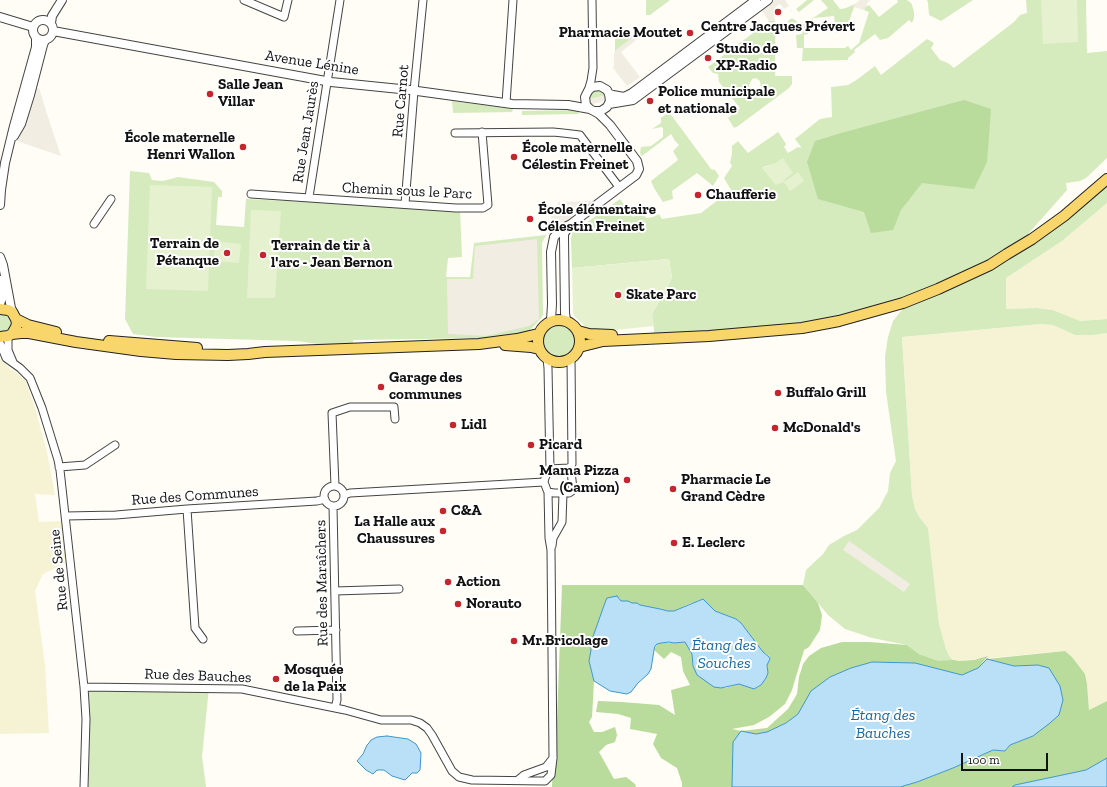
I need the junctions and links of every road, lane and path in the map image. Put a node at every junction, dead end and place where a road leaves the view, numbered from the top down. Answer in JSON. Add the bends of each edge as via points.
{"nodes":[{"id":1,"x":57,"y":0,"type":"edge"},
{"id":2,"x":62,"y":0,"type":"edge"},
{"id":3,"x":244,"y":0,"type":"edge"},
{"id":4,"x":288,"y":0,"type":"edge"},
{"id":5,"x":340,"y":0,"type":"edge"},
{"id":6,"x":423,"y":0,"type":"edge"},
{"id":7,"x":513,"y":0,"type":"edge"},
{"id":8,"x":592,"y":0,"type":"edge"},
{"id":9,"x":756,"y":0,"type":"edge"},
{"id":10,"x":768,"y":0,"type":"edge"},
{"id":11,"x":0,"y":17,"type":"edge"},
{"id":12,"x":49,"y":25,"type":"junction"},
{"id":13,"x":33,"y":27,"type":"junction"},
{"id":14,"x":36,"y":38,"type":"junction"},
{"id":15,"x":45,"y":40,"type":"junction"},
{"id":16,"x":593,"y":68,"type":"junction"},
{"id":17,"x":326,"y":82,"type":"junction"},
{"id":18,"x":603,"y":87,"type":"junction"},
{"id":19,"x":414,"y":91,"type":"junction"},
{"id":20,"x":586,"y":93,"type":"junction"},
{"id":21,"x":609,"y":94,"type":"junction"},
{"id":22,"x":506,"y":103,"type":"junction"},
{"id":23,"x":568,"y":105,"type":"junction"},
{"id":24,"x":608,"y":106,"type":"junction"},
{"id":25,"x":592,"y":110,"type":"junction"},
{"id":26,"x":610,"y":125,"type":"junction"},
{"id":27,"x":482,"y":132,"type":"junction"},
{"id":28,"x":455,"y":133,"type":"dead end"},
{"id":29,"x":10,"y":143,"type":"junction"},
{"id":30,"x":1107,"y":179,"type":"edge"},
{"id":31,"x":619,"y":187,"type":"junction"},
{"id":32,"x":0,"y":190,"type":"edge"},
{"id":33,"x":251,"y":194,"type":"dead end"},
{"id":34,"x":309,"y":197,"type":"junction"},
{"id":35,"x":111,"y":199,"type":"dead end"},
{"id":36,"x":404,"y":204,"type":"junction"},
{"id":37,"x":0,"y":205,"type":"edge"},
{"id":38,"x":94,"y":224,"type":"dead end"},
{"id":39,"x":569,"y":226,"type":"junction"},
{"id":40,"x":0,"y":257,"type":"edge"},
{"id":41,"x":0,"y":277,"type":"edge"},
{"id":42,"x":0,"y":304,"type":"edge"},
{"id":43,"x":0,"y":309,"type":"edge"},
{"id":44,"x":15,"y":317,"type":"junction"},
{"id":45,"x":551,"y":320,"type":"junction"},
{"id":46,"x":566,"y":320,"type":"junction"},
{"id":47,"x":578,"y":331,"type":"junction"},
{"id":48,"x":770,"y":331,"type":"junction"},
{"id":49,"x":538,"y":334,"type":"junction"},
{"id":50,"x":7,"y":336,"type":"edge"},
{"id":51,"x":0,"y":343,"type":"edge"},
{"id":52,"x":479,"y":344,"type":"junction"},
{"id":53,"x":579,"y":347,"type":"junction"},
{"id":54,"x":539,"y":349,"type":"junction"},
{"id":55,"x":265,"y":352,"type":"junction"},
{"id":56,"x":571,"y":358,"type":"junction"},
{"id":57,"x":547,"y":359,"type":"junction"},
{"id":58,"x":13,"y":362,"type":"junction"},
{"id":59,"x":395,"y":419,"type":"dead end"},
{"id":60,"x":115,"y":445,"type":"dead end"},
{"id":61,"x":59,"y":467,"type":"junction"},
{"id":62,"x":550,"y":469,"type":"junction"},
{"id":63,"x":570,"y":469,"type":"junction"},
{"id":64,"x":544,"y":482,"type":"junction"},
{"id":65,"x":335,"y":486,"type":"junction"},
{"id":66,"x":548,"y":492,"type":"junction"},
{"id":67,"x":563,"y":493,"type":"junction"},
{"id":68,"x":344,"y":494,"type":"junction"},
{"id":69,"x":325,"y":499,"type":"junction"},
{"id":70,"x":333,"y":506,"type":"junction"},
{"id":71,"x":187,"y":509,"type":"junction"},
{"id":72,"x":66,"y":516,"type":"junction"},
{"id":73,"x":551,"y":550,"type":"junction"},
{"id":74,"x":400,"y":589,"type":"dead end"},
{"id":75,"x":335,"y":591,"type":"junction"},
{"id":76,"x":336,"y":630,"type":"junction"},
{"id":77,"x":297,"y":631,"type":"dead end"},
{"id":78,"x":203,"y":639,"type":"dead end"},
{"id":79,"x":84,"y":686,"type":"junction"},
{"id":80,"x":335,"y":708,"type":"junction"},
{"id":81,"x":553,"y":758,"type":"junction"},
{"id":82,"x":518,"y":780,"type":"junction"},
{"id":83,"x":84,"y":787,"type":"edge"}],
"edges":[{"from":1,"to":12,"type":"street"},
{"from":2,"to":12,"type":"street"},
{"from":3,"to":4,"type":"street","via":[[284,17]]},
{"from":5,"to":17,"type":"street","name":"Rue Jean Jaurès"},
{"from":6,"to":19,"type":"street","name":"Rue Carnot"},
{"from":7,"to":22,"type":"street"},
{"from":8,"to":16,"type":"street"},
{"from":9,"to":21,"type":"street","via":[[628,96]]},
{"from":10,"to":24,"type":"street","via":[[634,99]]},
{"from":11,"to":13,"type":"street"},
{"from":12,"to":13,"type":"street","via":[[37,22]]},
{"from":12,"to":15,"type":"street","via":[[52,36]]},
{"from":12,"to":17,"type":"street","name":"Avenue Lénine"},
{"from":13,"to":14,"type":"street"},
{"from":14,"to":15,"type":"street"},
{"from":14,"to":29,"type":"street","via":[[36,47]]},
{"from":15,"to":29,"type":"street","via":[[21,124]]},
{"from":16,"to":18,"type":"street","via":[[596,80]]},
{"from":16,"to":20,"type":"street"},
{"from":17,"to":19,"type":"street","name":"Avenue Lénine"},
{"from":17,"to":34,"type":"street","name":"Rue Jean Jaurès"},
{"from":18,"to":20,"type":"street","via":[[592,87]]},
{"from":18,"to":21,"type":"street"},
{"from":19,"to":22,"type":"street","name":"Avenue Lénine"},
{"from":19,"to":36,"type":"street","name":"Rue Carnot"},
{"from":20,"to":23,"type":"street"},
{"from":20,"to":25,"type":"street","via":[[585,102]]},
{"from":21,"to":24,"type":"street"},
{"from":22,"to":23,"type":"street","name":"Avenue Lénine"},
{"from":23,"to":25,"type":"street","name":"Avenue Lénine"},
{"from":24,"to":25,"type":"street","via":[[601,111]]},
{"from":24,"to":26,"type":"street","via":[[606,112]]},
{"from":25,"to":26,"type":"street"},
{"from":26,"to":31,"type":"street","via":[[639,166],[636,175]]},
{"from":27,"to":28,"type":"street"},
{"from":27,"to":31,"type":"street","via":[[580,135]]},
{"from":27,"to":36,"type":"street","name":"Chemin sous le Parc","via":[[488,205],[484,208],[462,208]]},
{"from":29,"to":32,"type":"street"},
{"from":30,"to":48,"type":"main road","via":[[1064,216],[1032,239],[990,265],[938,290],[839,321]]},
{"from":31,"to":39,"type":"street"},
{"from":32,"to":37,"type":"street"},
{"from":33,"to":34,"type":"street","name":"Chemin sous le Parc"},
{"from":34,"to":36,"type":"street","name":"Chemin sous le Parc"},
{"from":35,"to":38,"type":"street"},
{"from":39,"to":45,"type":"street","via":[[558,232],[553,241]]},
{"from":39,"to":46,"type":"street","via":[[564,234]]},
{"from":40,"to":44,"type":"street"},
{"from":41,"to":42,"type":"street"},
{"from":43,"to":44,"type":"main road","via":[[8,310]]},
{"from":44,"to":50,"type":"main road","via":[[16,327]]},
{"from":44,"to":55,"type":"main road","via":[[25,324],[98,340]]},
{"from":45,"to":46,"type":"main road"},
{"from":45,"to":49,"type":"main road"},
{"from":46,"to":47,"type":"main road"},
{"from":47,"to":48,"type":"main road","via":[[606,335]]},
{"from":47,"to":53,"type":"main road"},
{"from":48,"to":53,"type":"main road","via":[[604,341]]},
{"from":49,"to":52,"type":"main road"},
{"from":49,"to":54,"type":"main road"},
{"from":50,"to":55,"type":"main road","via":[[29,333],[110,348],[176,354]]},
{"from":50,"to":58,"type":"street","via":[[8,350]]},
{"from":51,"to":58,"type":"street","name":"Rue de Seine","via":[[6,358]]},
{"from":52,"to":54,"type":"main road"},
{"from":52,"to":55,"type":"main road"},
{"from":53,"to":56,"type":"main road"},
{"from":54,"to":57,"type":"main road"},
{"from":56,"to":57,"type":"main road","via":[[560,362]]},
{"from":56,"to":63,"type":"street"},
{"from":57,"to":62,"type":"street"},
{"from":58,"to":61,"type":"street","name":"Rue de Seine","via":[[30,378],[42,408]]},
{"from":59,"to":65,"type":"street","via":[[394,407],[350,407],[332,413]]},
{"from":60,"to":61,"type":"street","via":[[85,464]]},
{"from":61,"to":72,"type":"street","name":"Rue de Seine"},
{"from":62,"to":63,"type":"street"},
{"from":62,"to":64,"type":"street"},
{"from":63,"to":67,"type":"street","via":[[573,489],[569,493]]},
{"from":64,"to":66,"type":"street"},
{"from":64,"to":68,"type":"street"},
{"from":65,"to":68,"type":"street"},
{"from":65,"to":69,"type":"street","via":[[326,491]]},
{"from":66,"to":67,"type":"street"},
{"from":66,"to":73,"type":"street"},
{"from":67,"to":73,"type":"street","via":[[562,522],[553,538]]},
{"from":68,"to":70,"type":"street","via":[[341,503]]},
{"from":69,"to":70,"type":"street"},
{"from":69,"to":71,"type":"street","name":"Rue des Communes"},
{"from":70,"to":75,"type":"street","name":"Rue des Maraîchers"},
{"from":71,"to":72,"type":"street","name":"Rue des Communes"},
{"from":71,"to":78,"type":"street","via":[[195,628]]},
{"from":72,"to":79,"type":"street","name":"Rue de Seine"},
{"from":73,"to":81,"type":"street"},
{"from":74,"to":75,"type":"street"},
{"from":75,"to":76,"type":"street","name":"Rue des Maraîchers"},
{"from":76,"to":77,"type":"street"},
{"from":76,"to":80,"type":"street","name":"Rue des Maraîchers"},
{"from":79,"to":80,"type":"street","name":"Rue des Bauches","via":[[242,689]]},
{"from":79,"to":83,"type":"street","name":"Rue de Seine"},
{"from":80,"to":82,"type":"street","name":"Rue des Bauches","via":[[381,720],[411,720],[420,723],[427,728],[452,771],[459,777],[472,780]]},
{"from":81,"to":82,"type":"street","name":"Rue des Bauches","via":[[546,767],[524,775]]},
{"from":81,"to":82,"type":"street","name":"Rue des Bauches","via":[[549,779]]}]}
